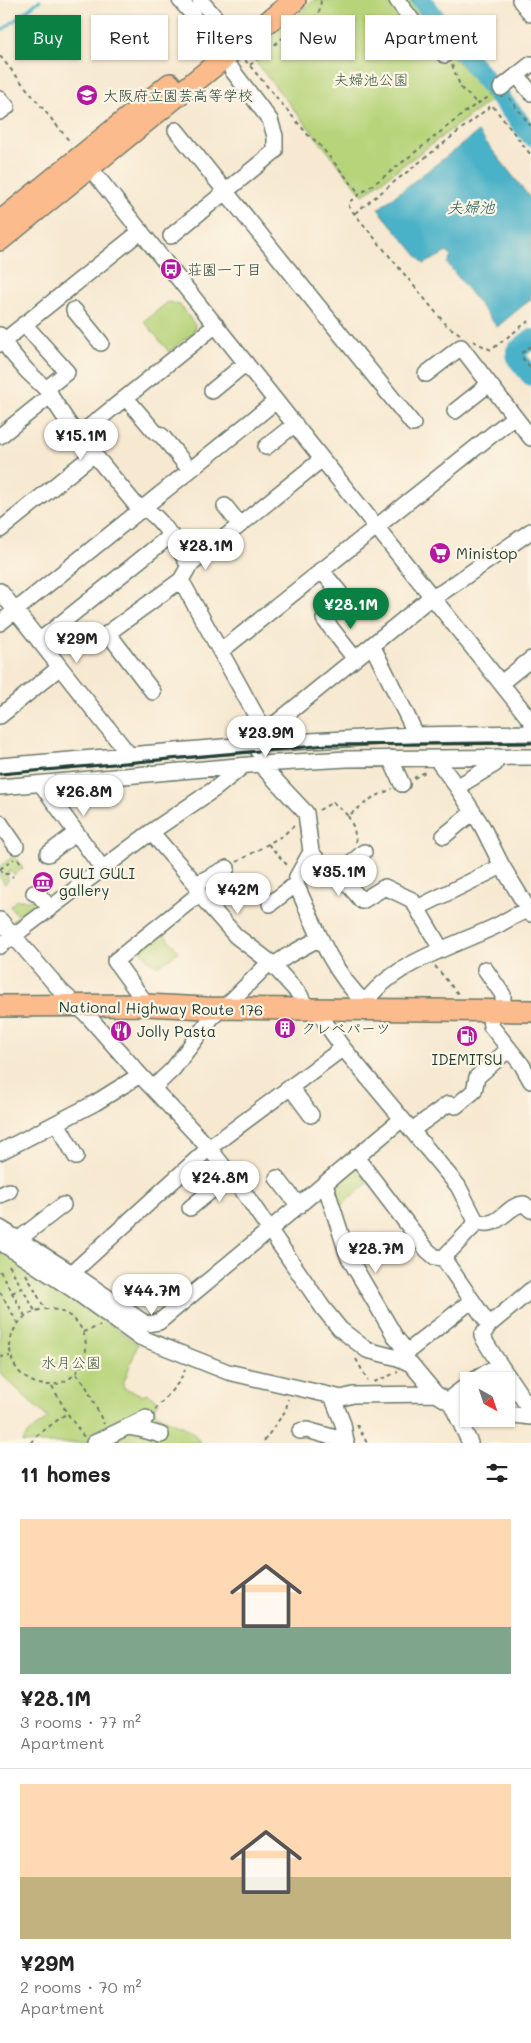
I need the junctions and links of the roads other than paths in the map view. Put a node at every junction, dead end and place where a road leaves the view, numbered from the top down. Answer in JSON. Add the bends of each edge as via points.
{"nodes":[{"id":1,"x":180,"y":0,"type":"edge"},
{"id":2,"x":200,"y":0,"type":"edge"},
{"id":3,"x":273,"y":0,"type":"edge"},
{"id":4,"x":295,"y":0,"type":"edge"},
{"id":5,"x":397,"y":0,"type":"edge"},
{"id":6,"x":520,"y":0,"type":"edge"},
{"id":7,"x":531,"y":14,"type":"edge"},
{"id":8,"x":193,"y":15,"type":"dead end"},
{"id":9,"x":213,"y":15,"type":"tunnel mouth"},
{"id":10,"x":408,"y":15,"type":"edge"},
{"id":11,"x":531,"y":64,"type":"edge"},
{"id":12,"x":232,"y":70,"type":"tunnel mouth"},
{"id":13,"x":517,"y":76,"type":"junction"},
{"id":14,"x":496,"y":92,"type":"road end"},
{"id":15,"x":531,"y":93,"type":"edge"},
{"id":16,"x":0,"y":99,"type":"edge"},
{"id":17,"x":0,"y":112,"type":"edge"},
{"id":18,"x":176,"y":130,"type":"dead end"},
{"id":19,"x":81,"y":156,"type":"junction"},
{"id":20,"x":226,"y":192,"type":"junction"},
{"id":21,"x":0,"y":222,"type":"edge"},
{"id":22,"x":141,"y":231,"type":"junction"},
{"id":23,"x":171,"y":236,"type":"dead end"},
{"id":24,"x":0,"y":240,"type":"edge"},
{"id":25,"x":68,"y":302,"type":"junction"},
{"id":26,"x":24,"y":324,"type":"junction"},
{"id":27,"x":216,"y":326,"type":"junction"},
{"id":28,"x":1,"y":340,"type":"edge"},
{"id":29,"x":101,"y":343,"type":"dead end"},
{"id":30,"x":246,"y":363,"type":"junction"},
{"id":31,"x":426,"y":374,"type":"dead end"},
{"id":32,"x":489,"y":384,"type":"junction"},
{"id":33,"x":212,"y":391,"type":"dead end"},
{"id":34,"x":48,"y":392,"type":"junction"},
{"id":35,"x":126,"y":398,"type":"junction"},
{"id":36,"x":276,"y":401,"type":"junction"},
{"id":37,"x":455,"y":411,"type":"dead end"},
{"id":38,"x":514,"y":417,"type":"junction"},
{"id":39,"x":295,"y":424,"type":"junction"},
{"id":40,"x":413,"y":424,"type":"dead end"},
{"id":41,"x":79,"y":435,"type":"junction"},
{"id":42,"x":0,"y":436,"type":"edge"},
{"id":43,"x":531,"y":438,"type":"edge"},
{"id":44,"x":266,"y":447,"type":"dead end"},
{"id":45,"x":94,"y":454,"type":"junction"},
{"id":46,"x":322,"y":459,"type":"junction"},
{"id":47,"x":190,"y":470,"type":"junction"},
{"id":48,"x":225,"y":506,"type":"dead end"},
{"id":49,"x":144,"y":507,"type":"junction"},
{"id":50,"x":240,"y":525,"type":"junction"},
{"id":51,"x":376,"y":526,"type":"junction"},
{"id":52,"x":0,"y":530,"type":"edge"},
{"id":53,"x":531,"y":531,"type":"edge"},
{"id":54,"x":171,"y":535,"type":"junction"},
{"id":55,"x":189,"y":566,"type":"junction"},
{"id":56,"x":321,"y":570,"type":"junction"},
{"id":57,"x":181,"y":580,"type":"junction"},
{"id":58,"x":0,"y":592,"type":"edge"},
{"id":59,"x":340,"y":593,"type":"dead end"},
{"id":60,"x":433,"y":598,"type":"junction"},
{"id":61,"x":15,"y":610,"type":"junction"},
{"id":62,"x":324,"y":620,"type":"dead end"},
{"id":63,"x":0,"y":623,"type":"edge"},
{"id":64,"x":39,"y":641,"type":"junction"},
{"id":65,"x":372,"y":645,"type":"junction"},
{"id":66,"x":220,"y":651,"type":"junction"},
{"id":67,"x":355,"y":659,"type":"junction"},
{"id":68,"x":531,"y":659,"type":"edge"},
{"id":69,"x":60,"y":667,"type":"junction"},
{"id":70,"x":501,"y":683,"type":"junction"},
{"id":71,"x":153,"y":692,"type":"dead end"},
{"id":72,"x":0,"y":716,"type":"edge"},
{"id":73,"x":531,"y":721,"type":"edge"},
{"id":74,"x":531,"y":733,"type":"edge"},
{"id":75,"x":413,"y":735,"type":"junction"},
{"id":76,"x":260,"y":752,"type":"junction"},
{"id":77,"x":130,"y":756,"type":"junction"},
{"id":78,"x":497,"y":757,"type":"junction"},
{"id":79,"x":531,"y":757,"type":"edge"},
{"id":80,"x":390,"y":758,"type":"junction"},
{"id":81,"x":440,"y":761,"type":"junction"},
{"id":82,"x":0,"y":766,"type":"edge"},
{"id":83,"x":242,"y":767,"type":"junction"},
{"id":84,"x":41,"y":784,"type":"junction"},
{"id":85,"x":402,"y":784,"type":"road end"},
{"id":86,"x":457,"y":787,"type":"junction"},
{"id":87,"x":0,"y":788,"type":"edge"},
{"id":88,"x":473,"y":812,"type":"junction"},
{"id":89,"x":0,"y":823,"type":"edge"},
{"id":90,"x":151,"y":832,"type":"junction"},
{"id":91,"x":76,"y":833,"type":"junction"},
{"id":92,"x":444,"y":836,"type":"dead end"},
{"id":93,"x":18,"y":854,"type":"road end"},
{"id":94,"x":48,"y":854,"type":"dead end"},
{"id":95,"x":359,"y":856,"type":"road end"},
{"id":96,"x":502,"y":866,"type":"junction"},
{"id":97,"x":102,"y":868,"type":"junction"},
{"id":98,"x":228,"y":868,"type":"road end"},
{"id":99,"x":305,"y":868,"type":"junction"},
{"id":100,"x":339,"y":874,"type":"junction"},
{"id":101,"x":198,"y":889,"type":"junction"},
{"id":102,"x":34,"y":893,"type":"dead end"},
{"id":103,"x":270,"y":904,"type":"dead end"},
{"id":104,"x":50,"y":908,"type":"junction"},
{"id":105,"x":417,"y":908,"type":"junction"},
{"id":106,"x":530,"y":911,"type":"edge"},
{"id":107,"x":0,"y":920,"type":"edge"},
{"id":108,"x":13,"y":936,"type":"junction"},
{"id":109,"x":320,"y":938,"type":"junction"},
{"id":110,"x":0,"y":946,"type":"edge"},
{"id":111,"x":441,"y":949,"type":"junction"},
{"id":112,"x":272,"y":964,"type":"junction"},
{"id":113,"x":485,"y":969,"type":"dead end"},
{"id":114,"x":145,"y":1005,"type":"junction"},
{"id":115,"x":0,"y":1006,"type":"edge"},
{"id":116,"x":365,"y":1006,"type":"junction"},
{"id":117,"x":78,"y":1007,"type":"junction"},
{"id":118,"x":222,"y":1008,"type":"junction"},
{"id":119,"x":313,"y":1010,"type":"junction"},
{"id":120,"x":496,"y":1012,"type":"junction"},
{"id":121,"x":531,"y":1012,"type":"edge"},
{"id":122,"x":343,"y":1048,"type":"junction"},
{"id":123,"x":510,"y":1049,"type":"junction"},
{"id":124,"x":140,"y":1075,"type":"junction"},
{"id":125,"x":531,"y":1081,"type":"edge"},
{"id":126,"x":153,"y":1088,"type":"junction"},
{"id":127,"x":291,"y":1088,"type":"junction"},
{"id":128,"x":311,"y":1115,"type":"dead end"},
{"id":129,"x":402,"y":1119,"type":"junction"},
{"id":130,"x":56,"y":1123,"type":"junction"},
{"id":131,"x":412,"y":1130,"type":"junction"},
{"id":132,"x":209,"y":1148,"type":"junction"},
{"id":133,"x":0,"y":1152,"type":"edge"},
{"id":134,"x":76,"y":1157,"type":"dead end"},
{"id":135,"x":356,"y":1157,"type":"junction"},
{"id":136,"x":230,"y":1175,"type":"junction"},
{"id":137,"x":277,"y":1178,"type":"dead end"},
{"id":138,"x":325,"y":1184,"type":"junction"},
{"id":139,"x":63,"y":1205,"type":"dead end"},
{"id":140,"x":299,"y":1206,"type":"junction"},
{"id":141,"x":190,"y":1208,"type":"dead end"},
{"id":142,"x":531,"y":1210,"type":"edge"},
{"id":143,"x":476,"y":1221,"type":"junction"},
{"id":144,"x":0,"y":1228,"type":"edge"},
{"id":145,"x":269,"y":1230,"type":"junction"},
{"id":146,"x":18,"y":1239,"type":"junction"},
{"id":147,"x":0,"y":1242,"type":"edge"},
{"id":148,"x":443,"y":1258,"type":"junction"},
{"id":149,"x":72,"y":1273,"type":"junction"},
{"id":150,"x":531,"y":1290,"type":"edge"},
{"id":151,"x":471,"y":1301,"type":"junction"},
{"id":152,"x":120,"y":1308,"type":"junction"},
{"id":153,"x":488,"y":1325,"type":"junction"},
{"id":154,"x":160,"y":1344,"type":"junction"},
{"id":155,"x":408,"y":1359,"type":"junction"},
{"id":156,"x":499,"y":1365,"type":"junction"},
{"id":157,"x":488,"y":1372,"type":"edge"},
{"id":158,"x":460,"y":1391,"type":"edge"},
{"id":159,"x":436,"y":1394,"type":"junction"},
{"id":160,"x":332,"y":1396,"type":"junction"},
{"id":161,"x":460,"y":1402,"type":"edge"},
{"id":162,"x":450,"y":1403,"type":"junction"},
{"id":163,"x":531,"y":1412,"type":"edge"},
{"id":164,"x":515,"y":1415,"type":"edge"},
{"id":165,"x":531,"y":1417,"type":"edge"},
{"id":166,"x":146,"y":1418,"type":"road end"},
{"id":167,"x":128,"y":1427,"type":"junction"},
{"id":168,"x":300,"y":1431,"type":"dead end"},
{"id":169,"x":162,"y":1435,"type":"dead end"},
{"id":170,"x":90,"y":1441,"type":"edge"},
{"id":171,"x":346,"y":1442,"type":"edge"},
{"id":172,"x":470,"y":1443,"type":"edge"}],
"edges":[{"from":1,"to":8,"type":"street"},
{"from":2,"to":9,"type":"street"},
{"from":3,"to":19,"type":"highway"},
{"from":4,"to":19,"type":"highway"},
{"from":5,"to":10,"type":"street"},
{"from":6,"to":7,"type":"street"},
{"from":11,"to":13,"type":"street"},
{"from":12,"to":20,"type":"street","via":[[270,120],[275,151]]},
{"from":13,"to":14,"type":"street"},
{"from":13,"to":15,"type":"street"},
{"from":16,"to":17,"type":"street","via":[[6,107]]},
{"from":18,"to":20,"type":"street"},
{"from":19,"to":21,"type":"highway"},
{"from":19,"to":22,"type":"street"},
{"from":19,"to":24,"type":"highway"},
{"from":20,"to":23,"type":"street"},
{"from":20,"to":40,"type":"street"},
{"from":22,"to":25,"type":"street"},
{"from":22,"to":27,"type":"street"},
{"from":25,"to":26,"type":"street"},
{"from":25,"to":29,"type":"street"},
{"from":26,"to":28,"type":"street"},
{"from":26,"to":34,"type":"street","via":[[66,372]]},
{"from":27,"to":30,"type":"street"},
{"from":27,"to":35,"type":"street"},
{"from":28,"to":34,"type":"street"},
{"from":30,"to":33,"type":"street"},
{"from":30,"to":36,"type":"street"},
{"from":31,"to":32,"type":"street","via":[[461,346]]},
{"from":32,"to":37,"type":"street"},
{"from":32,"to":38,"type":"street"},
{"from":34,"to":41,"type":"street"},
{"from":34,"to":42,"type":"street"},
{"from":35,"to":41,"type":"street"},
{"from":35,"to":47,"type":"street"},
{"from":36,"to":39,"type":"street"},
{"from":36,"to":47,"type":"street"},
{"from":38,"to":43,"type":"street"},
{"from":38,"to":51,"type":"street"},
{"from":39,"to":44,"type":"street"},
{"from":39,"to":46,"type":"street"},
{"from":41,"to":45,"type":"street"},
{"from":45,"to":49,"type":"street","via":[[135,504]]},
{"from":45,"to":52,"type":"street"},
{"from":46,"to":50,"type":"street"},
{"from":46,"to":51,"type":"street"},
{"from":47,"to":49,"type":"street"},
{"from":48,"to":50,"type":"street"},
{"from":49,"to":54,"type":"street"},
{"from":49,"to":61,"type":"street"},
{"from":50,"to":55,"type":"street"},
{"from":51,"to":56,"type":"street"},
{"from":51,"to":60,"type":"street"},
{"from":53,"to":60,"type":"street"},
{"from":54,"to":55,"type":"street"},
{"from":54,"to":64,"type":"street"},
{"from":55,"to":57,"type":"street"},
{"from":56,"to":59,"type":"street"},
{"from":56,"to":66,"type":"street"},
{"from":57,"to":66,"type":"street"},
{"from":57,"to":71,"type":"street","via":[[108,633]]},
{"from":58,"to":61,"type":"street"},
{"from":60,"to":65,"type":"street"},
{"from":60,"to":70,"type":"street"},
{"from":61,"to":63,"type":"street"},
{"from":61,"to":64,"type":"street"},
{"from":62,"to":67,"type":"street"},
{"from":64,"to":69,"type":"street"},
{"from":65,"to":67,"type":"street"},
{"from":65,"to":75,"type":"street","via":[[412,726]]},
{"from":66,"to":76,"type":"street"},
{"from":67,"to":76,"type":"street"},
{"from":68,"to":70,"type":"street"},
{"from":69,"to":72,"type":"street"},
{"from":69,"to":77,"type":"street"},
{"from":70,"to":73,"type":"street"},
{"from":74,"to":75,"type":"street"},
{"from":75,"to":76,"type":"street"},
{"from":76,"to":77,"type":"street"},
{"from":76,"to":80,"type":"street","via":[[347,759]]},
{"from":76,"to":83,"type":"street"},
{"from":76,"to":99,"type":"street","via":[[306,812]]},
{"from":77,"to":82,"type":"street"},
{"from":78,"to":79,"type":"street"},
{"from":78,"to":81,"type":"street"},
{"from":78,"to":86,"type":"street","via":[[496,764]]},
{"from":80,"to":81,"type":"street"},
{"from":80,"to":85,"type":"street"},
{"from":81,"to":86,"type":"street"},
{"from":83,"to":84,"type":"street"},
{"from":83,"to":90,"type":"street"},
{"from":84,"to":87,"type":"street"},
{"from":84,"to":91,"type":"street"},
{"from":86,"to":88,"type":"street"},
{"from":88,"to":92,"type":"street"},
{"from":88,"to":96,"type":"street"},
{"from":89,"to":93,"type":"street"},
{"from":90,"to":97,"type":"street"},
{"from":90,"to":101,"type":"street"},
{"from":91,"to":94,"type":"street"},
{"from":91,"to":97,"type":"street"},
{"from":95,"to":100,"type":"street"},
{"from":96,"to":105,"type":"street"},
{"from":96,"to":106,"type":"street"},
{"from":97,"to":104,"type":"street"},
{"from":98,"to":101,"type":"street"},
{"from":99,"to":100,"type":"street","via":[[324,868]]},
{"from":99,"to":103,"type":"street"},
{"from":99,"to":109,"type":"street"},
{"from":100,"to":105,"type":"street","via":[[362,901],[385,887],[412,900]]},
{"from":101,"to":112,"type":"street","via":[[236,936]]},
{"from":101,"to":114,"type":"street","via":[[115,961]]},
{"from":102,"to":104,"type":"street"},
{"from":104,"to":108,"type":"street"},
{"from":105,"to":111,"type":"street"},
{"from":106,"to":111,"type":"street"},
{"from":107,"to":108,"type":"street"},
{"from":108,"to":110,"type":"street"},
{"from":108,"to":117,"type":"street"},
{"from":109,"to":112,"type":"street"},
{"from":109,"to":116,"type":"street","via":[[336,967]]},
{"from":111,"to":116,"type":"street","via":[[411,964],[383,984]]},
{"from":112,"to":118,"type":"street"},
{"from":112,"to":119,"type":"street"},
{"from":113,"to":120,"type":"street","via":[[503,995]]},
{"from":114,"to":117,"type":"highway","name":"National Highway Route 176"},
{"from":114,"to":118,"type":"highway","name":"National Highway Route 176"},
{"from":115,"to":117,"type":"highway","name":"National Highway Route 176"},
{"from":116,"to":119,"type":"highway","name":"National Highway Route 176"},
{"from":116,"to":120,"type":"highway","name":"National Highway Route 176"},
{"from":117,"to":124,"type":"street"},
{"from":118,"to":119,"type":"highway","name":"National Highway Route 176"},
{"from":118,"to":126,"type":"street","via":[[173,1069]]},
{"from":119,"to":122,"type":"street","via":[[323,1017]]},
{"from":120,"to":121,"type":"highway","name":"National Highway Route 176"},
{"from":120,"to":123,"type":"street","via":[[491,1026]]},
{"from":122,"to":127,"type":"street"},
{"from":122,"to":129,"type":"street"},
{"from":123,"to":125,"type":"street"},
{"from":123,"to":131,"type":"street","via":[[477,1076],[474,1091],[456,1106],[448,1104]]},
{"from":124,"to":126,"type":"street"},
{"from":124,"to":130,"type":"street"},
{"from":126,"to":132,"type":"street"},
{"from":127,"to":128,"type":"street"},
{"from":127,"to":132,"type":"street"},
{"from":129,"to":131,"type":"street"},
{"from":129,"to":135,"type":"street"},
{"from":130,"to":133,"type":"street"},
{"from":130,"to":134,"type":"street"},
{"from":131,"to":143,"type":"street","via":[[458,1186]]},
{"from":132,"to":136,"type":"street"},
{"from":132,"to":149,"type":"street"},
{"from":135,"to":138,"type":"street"},
{"from":135,"to":148,"type":"street","via":[[427,1250],[435,1257]]},
{"from":136,"to":141,"type":"street"},
{"from":136,"to":145,"type":"street"},
{"from":137,"to":140,"type":"street"},
{"from":138,"to":140,"type":"street"},
{"from":138,"to":155,"type":"street","via":[[348,1256]]},
{"from":139,"to":146,"type":"street"},
{"from":140,"to":145,"type":"street"},
{"from":142,"to":143,"type":"street","via":[[524,1204],[518,1204],[491,1224]]},
{"from":143,"to":148,"type":"street"},
{"from":144,"to":146,"type":"street"},
{"from":145,"to":152,"type":"street","via":[[159,1322],[146,1324]]},
{"from":145,"to":155,"type":"street","via":[[340,1330],[367,1350]]},
{"from":146,"to":149,"type":"street"},
{"from":147,"to":154,"type":"street","via":[[137,1336]]},
{"from":148,"to":151,"type":"street"},
{"from":149,"to":152,"type":"street"},
{"from":150,"to":153,"type":"street"},
{"from":151,"to":153,"type":"street"},
{"from":151,"to":155,"type":"street"},
{"from":152,"to":154,"type":"street"},
{"from":153,"to":156,"type":"street","via":[[482,1336]]},
{"from":154,"to":160,"type":"street","via":[[228,1372]]},
{"from":155,"to":159,"type":"street"},
{"from":156,"to":157,"type":"street"},
{"from":156,"to":163,"type":"street"},
{"from":158,"to":162,"type":"street"},
{"from":159,"to":160,"type":"street"},
{"from":159,"to":162,"type":"street"},
{"from":160,"to":171,"type":"street"},
{"from":161,"to":162,"type":"street"},
{"from":162,"to":172,"type":"street"},
{"from":164,"to":165,"type":"street"},
{"from":166,"to":167,"type":"street"},
{"from":167,"to":169,"type":"street"},
{"from":167,"to":170,"type":"street"},
{"from":168,"to":171,"type":"street","via":[[307,1430]]}]}
